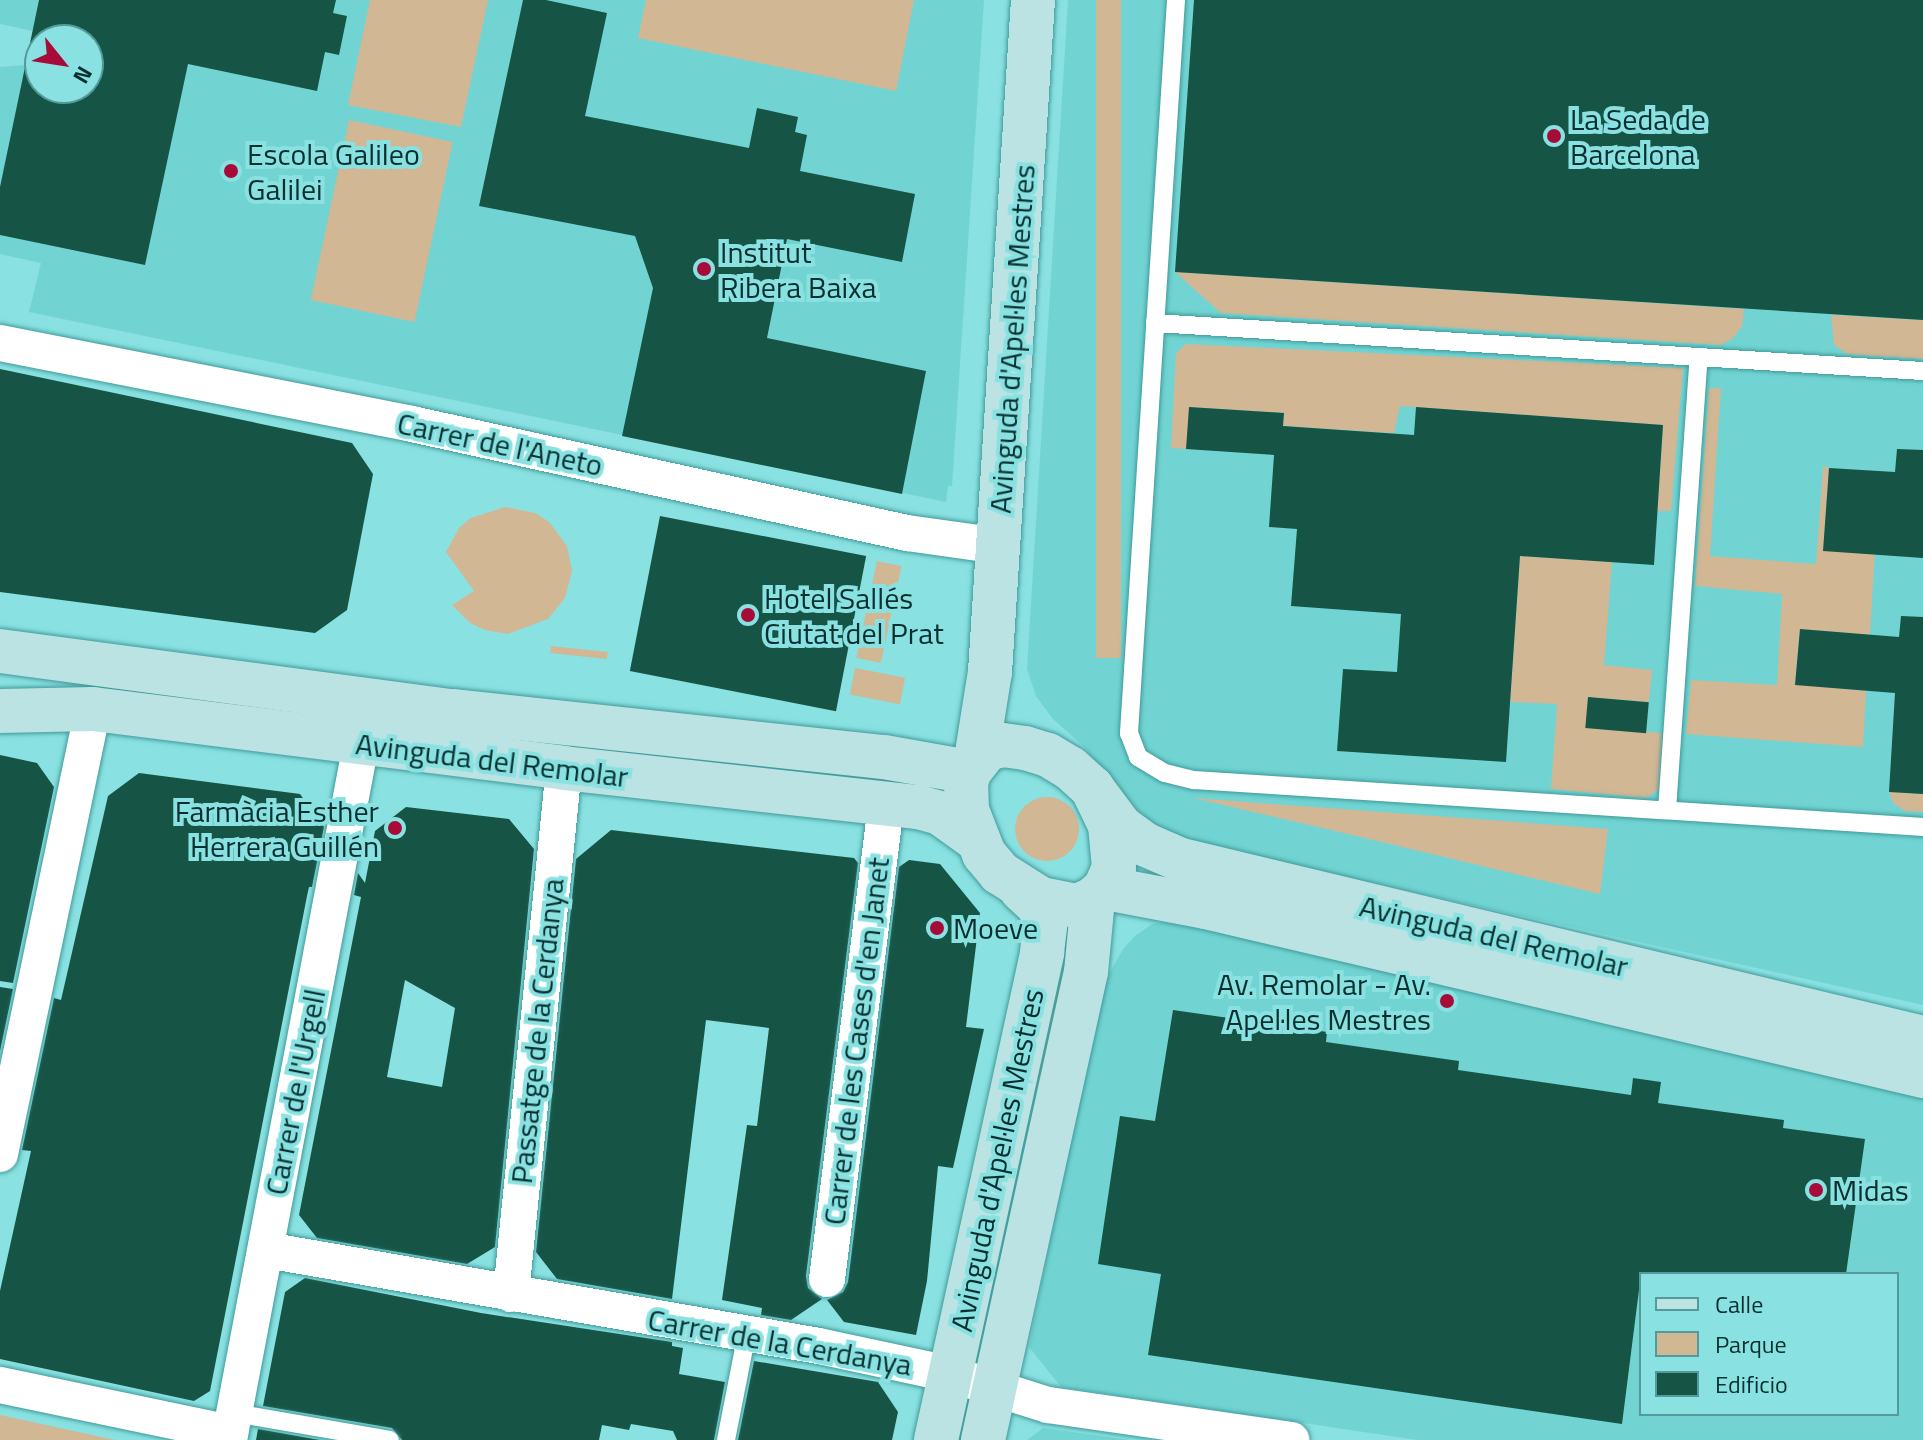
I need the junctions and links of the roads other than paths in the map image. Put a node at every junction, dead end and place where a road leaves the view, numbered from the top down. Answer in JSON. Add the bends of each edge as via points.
{"nodes":[{"id":1,"x":1033,"y":0,"type":"edge"},
{"id":2,"x":1176,"y":0,"type":"edge"},
{"id":3,"x":1155,"y":323,"type":"junction"},
{"id":4,"x":0,"y":343,"type":"edge"},
{"id":5,"x":1699,"y":357,"type":"junction"},
{"id":6,"x":1923,"y":371,"type":"edge"},
{"id":7,"x":999,"y":546,"type":"junction"},
{"id":8,"x":0,"y":651,"type":"edge"},
{"id":9,"x":989,"y":677,"type":"junction"},
{"id":10,"x":93,"y":709,"type":"junction"},
{"id":11,"x":0,"y":711,"type":"edge"},
{"id":12,"x":452,"y":711,"type":"junction"},
{"id":13,"x":361,"y":744,"type":"junction"},
{"id":14,"x":1048,"y":755,"type":"junction"},
{"id":15,"x":924,"y":763,"type":"junction"},
{"id":16,"x":972,"y":765,"type":"junction"},
{"id":17,"x":564,"y":768,"type":"junction"},
{"id":18,"x":1092,"y":788,"type":"junction"},
{"id":19,"x":886,"y":804,"type":"junction"},
{"id":20,"x":1667,"y":810,"type":"junction"},
{"id":21,"x":1923,"y":827,"type":"edge"},
{"id":22,"x":976,"y":839,"type":"junction"},
{"id":23,"x":1021,"y":889,"type":"junction"},
{"id":24,"x":1099,"y":894,"type":"junction"},
{"id":25,"x":1171,"y":902,"type":"junction"},
{"id":26,"x":1088,"y":963,"type":"junction"},
{"id":27,"x":1923,"y":1038,"type":"edge"},
{"id":28,"x":1923,"y":1076,"type":"edge"},
{"id":29,"x":0,"y":1154,"type":"edge"},
{"id":30,"x":266,"y":1250,"type":"junction"},
{"id":31,"x":827,"y":1279,"type":"dead end"},
{"id":32,"x":511,"y":1294,"type":"junction"},
{"id":33,"x":747,"y":1333,"type":"junction"},
{"id":34,"x":950,"y":1374,"type":"junction"},
{"id":35,"x":0,"y":1385,"type":"edge"},
{"id":36,"x":994,"y":1391,"type":"junction"},
{"id":37,"x":231,"y":1429,"type":"edge"},
{"id":38,"x":390,"y":1440,"type":"edge"},
{"id":39,"x":726,"y":1440,"type":"edge"},
{"id":40,"x":936,"y":1440,"type":"edge"},
{"id":41,"x":983,"y":1440,"type":"edge"},
{"id":42,"x":1292,"y":1440,"type":"edge"}],
"edges":[{"from":1,"to":7,"type":"street","name":"Avinguda d'Apel·les Mestres"},
{"from":2,"to":3,"type":"lane"},
{"from":3,"to":5,"type":"lane"},
{"from":3,"to":20,"type":"lane","via":[[1129,733],[1138,757],[1165,773],[1194,780]]},
{"from":4,"to":7,"type":"street","name":"Carrer de l'Aneto","via":[[412,424],[907,533]]},
{"from":5,"to":6,"type":"lane"},
{"from":5,"to":20,"type":"lane"},
{"from":7,"to":9,"type":"street","name":"Avinguda d'Apel·les Mestres"},
{"from":8,"to":12,"type":"street","name":"Avinguda del Remolar"},
{"from":9,"to":14,"type":"street","name":"Avinguda d'Apel·les Mestres","via":[[1006,714]]},
{"from":9,"to":15,"type":"street","via":[[960,731]]},
{"from":9,"to":16,"type":"street","name":"Avinguda d'Apel·les Mestres"},
{"from":10,"to":11,"type":"street","name":"Avinguda del Remolar"},
{"from":10,"to":13,"type":"street","name":"Avinguda del Remolar"},
{"from":10,"to":29,"type":"street"},
{"from":12,"to":13,"type":"street","via":[[382,724]]},
{"from":12,"to":15,"type":"street","name":"Avinguda del Remolar"},
{"from":13,"to":17,"type":"street","name":"Avinguda del Remolar"},
{"from":13,"to":30,"type":"street","name":"Carrer de l'Urgell"},
{"from":14,"to":16,"type":"street","name":"Avinguda del Remolar","via":[[1003,745],[987,749]]},
{"from":14,"to":18,"type":"street","name":"Avinguda del Remolar"},
{"from":15,"to":16,"type":"street","name":"Avinguda del Remolar"},
{"from":16,"to":22,"type":"street","name":"Avinguda del Remolar","via":[[967,810]]},
{"from":17,"to":19,"type":"street","name":"Avinguda del Remolar"},
{"from":17,"to":32,"type":"street","name":"Passatge de la Cerdanya"},
{"from":18,"to":24,"type":"street","name":"Avinguda del Remolar","via":[[1110,825],[1114,868]]},
{"from":18,"to":27,"type":"street","name":"Avinguda del Remolar","via":[[1121,827],[1181,860]]},
{"from":19,"to":22,"type":"street","name":"Avinguda del Remolar","via":[[930,809]]},
{"from":19,"to":31,"type":"street","name":"Carrer de les Cases d'en Janet"},
{"from":20,"to":21,"type":"lane"},
{"from":22,"to":23,"type":"street","name":"Avinguda del Remolar","via":[[1000,873]]},
{"from":23,"to":24,"type":"street","name":"Avinguda del Remolar","via":[[1077,906]]},
{"from":23,"to":34,"type":"street","name":"Avinguda d'Apel·les Mestres","via":[[1046,921],[1042,952]]},
{"from":24,"to":25,"type":"street","name":"Avinguda del Remolar"},
{"from":24,"to":26,"type":"street","name":"Avinguda d'Apel·les Mestres"},
{"from":25,"to":26,"type":"street","via":[[1116,930]]},
{"from":25,"to":28,"type":"street","name":"Avinguda del Remolar"},
{"from":26,"to":36,"type":"street","name":"Avinguda d'Apel·les Mestres"},
{"from":30,"to":32,"type":"street","name":"Carrer de la Cerdanya"},
{"from":30,"to":37,"type":"street","name":"Carrer de l'Urgell"},
{"from":32,"to":33,"type":"street","name":"Carrer de la Cerdanya"},
{"from":33,"to":34,"type":"street","name":"Carrer de la Cerdanya"},
{"from":33,"to":39,"type":"lane"},
{"from":34,"to":36,"type":"street","name":"Carrer de la Cerdanya"},
{"from":34,"to":40,"type":"street","name":"Avinguda d'Apel·les Mestres"},
{"from":35,"to":37,"type":"street"},
{"from":36,"to":41,"type":"street","name":"Avinguda d'Apel·les Mestres"},
{"from":36,"to":42,"type":"street","name":"Carrer de la Cerdanya","via":[[1048,1405]]},
{"from":37,"to":38,"type":"lane"}]}
